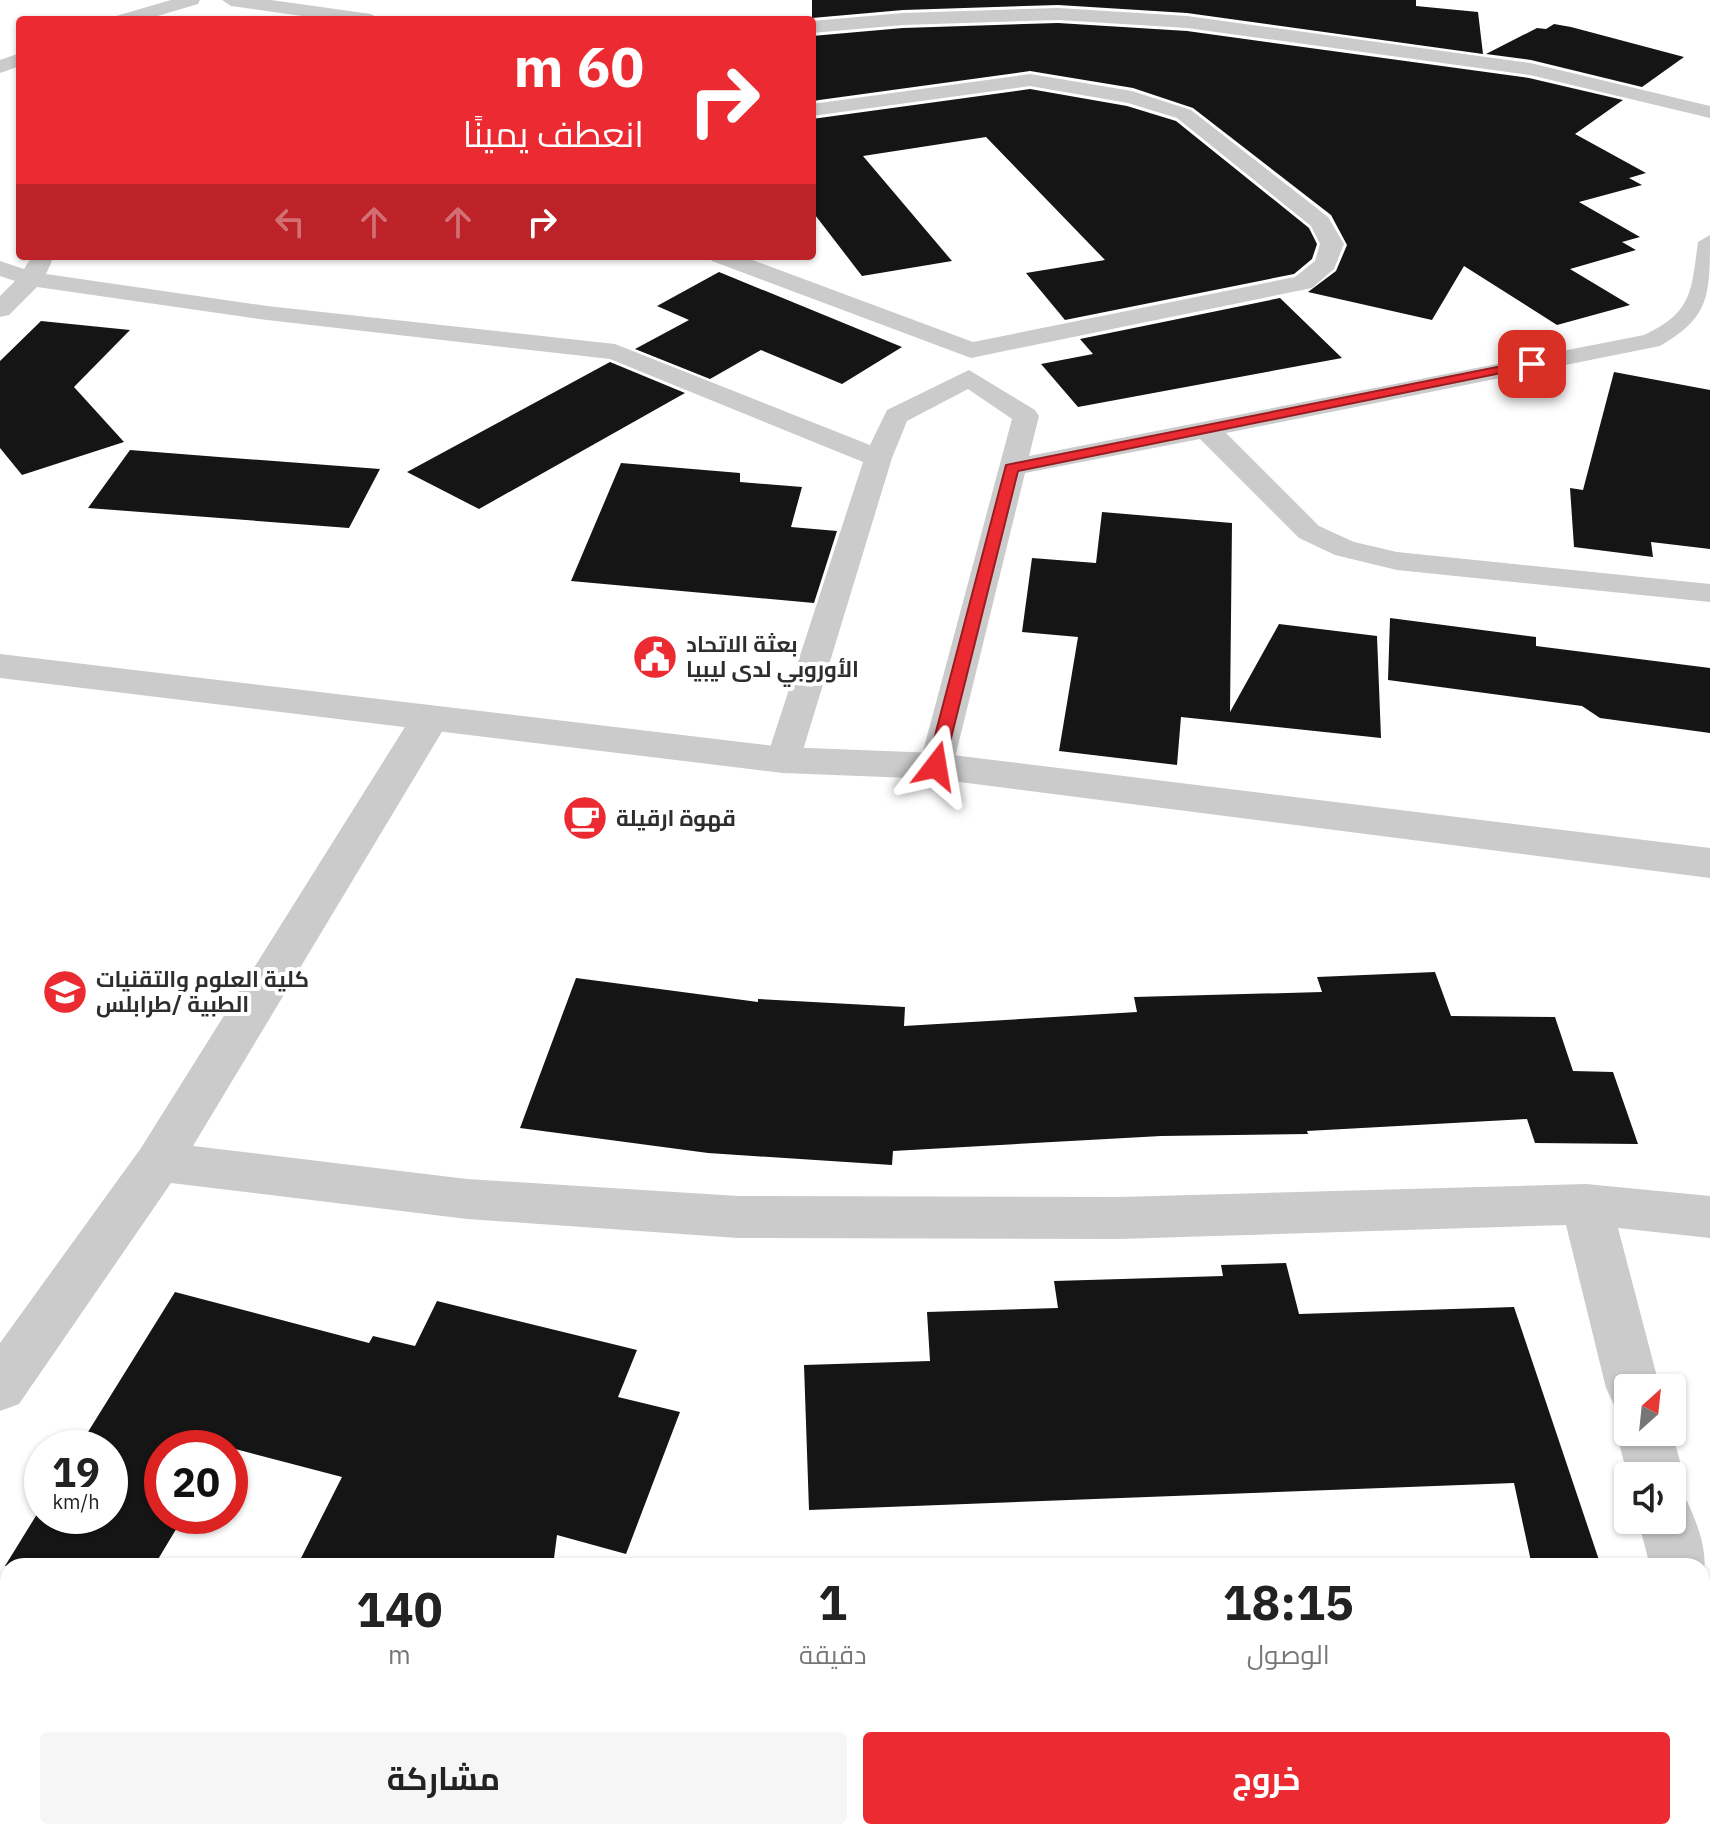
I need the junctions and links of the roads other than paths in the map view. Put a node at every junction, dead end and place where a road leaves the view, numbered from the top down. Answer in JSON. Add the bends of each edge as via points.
{"nodes":[{"id":1,"x":191,"y":0,"type":"edge"},
{"id":2,"x":231,"y":0,"type":"edge"},
{"id":3,"x":137,"y":16,"type":"edge"},
{"id":4,"x":343,"y":16,"type":"edge"},
{"id":5,"x":816,"y":27,"type":"edge"},
{"id":6,"x":816,"y":109,"type":"edge"},
{"id":7,"x":1710,"y":112,"type":"edge"},
{"id":8,"x":1710,"y":242,"type":"edge"},
{"id":9,"x":729,"y":260,"type":"edge"},
{"id":10,"x":37,"y":267,"type":"edge"},
{"id":11,"x":0,"y":268,"type":"edge"},
{"id":12,"x":0,"y":310,"type":"edge"},
{"id":13,"x":970,"y":364,"type":"junction"},
{"id":14,"x":1204,"y":427,"type":"junction"},
{"id":15,"x":878,"y":458,"type":"junction"},
{"id":16,"x":1011,"y":468,"type":"junction"},
{"id":17,"x":1710,"y":593,"type":"edge"},
{"id":18,"x":0,"y":666,"type":"edge"},
{"id":19,"x":429,"y":720,"type":"junction"},
{"id":20,"x":783,"y":760,"type":"junction"},
{"id":21,"x":936,"y":766,"type":"junction"},
{"id":22,"x":1710,"y":863,"type":"edge"},
{"id":23,"x":158,"y":1162,"type":"junction"},
{"id":24,"x":1586,"y":1204,"type":"junction"},
{"id":25,"x":1710,"y":1217,"type":"edge"},
{"id":26,"x":1629,"y":1374,"type":"edge"},
{"id":27,"x":0,"y":1387,"type":"edge"},
{"id":28,"x":1671,"y":1534,"type":"edge"},
{"id":29,"x":1677,"y":1558,"type":"edge"}],
"edges":[{"from":1,"to":3,"type":"lane"},
{"from":2,"to":4,"type":"lane"},
{"from":5,"to":7,"type":"lane","via":[[1058,14],[1187,22],[1530,69]]},
{"from":6,"to":13,"type":"lane","via":[[1030,80],[1132,97],[1184,114],[1320,222],[1332,244],[1326,264],[1303,283]]},
{"from":8,"to":14,"type":"lane","via":[[1700,307],[1683,327],[1651,341]]},
{"from":9,"to":13,"type":"lane"},
{"from":10,"to":11,"type":"lane"},
{"from":10,"to":12,"type":"lane"},
{"from":10,"to":15,"type":"lane","via":[[267,313],[615,352]]},
{"from":13,"to":15,"type":"lane","via":[[896,416]]},
{"from":13,"to":16,"type":"lane","via":[[1026,416]]},
{"from":14,"to":16,"type":"lane"},
{"from":14,"to":17,"type":"lane","via":[[1309,532],[1345,549],[1397,561]]},
{"from":15,"to":20,"type":"lane"},
{"from":16,"to":21,"type":"lane"},
{"from":18,"to":19,"type":"street"},
{"from":19,"to":20,"type":"street"},
{"from":19,"to":23,"type":"street"},
{"from":20,"to":21,"type":"street"},
{"from":21,"to":22,"type":"street"},
{"from":23,"to":24,"type":"street","via":[[467,1199],[738,1217],[1119,1218]]},
{"from":23,"to":27,"type":"street"},
{"from":24,"to":25,"type":"street"},
{"from":24,"to":26,"type":"street"},
{"from":28,"to":29,"type":"street"}]}
